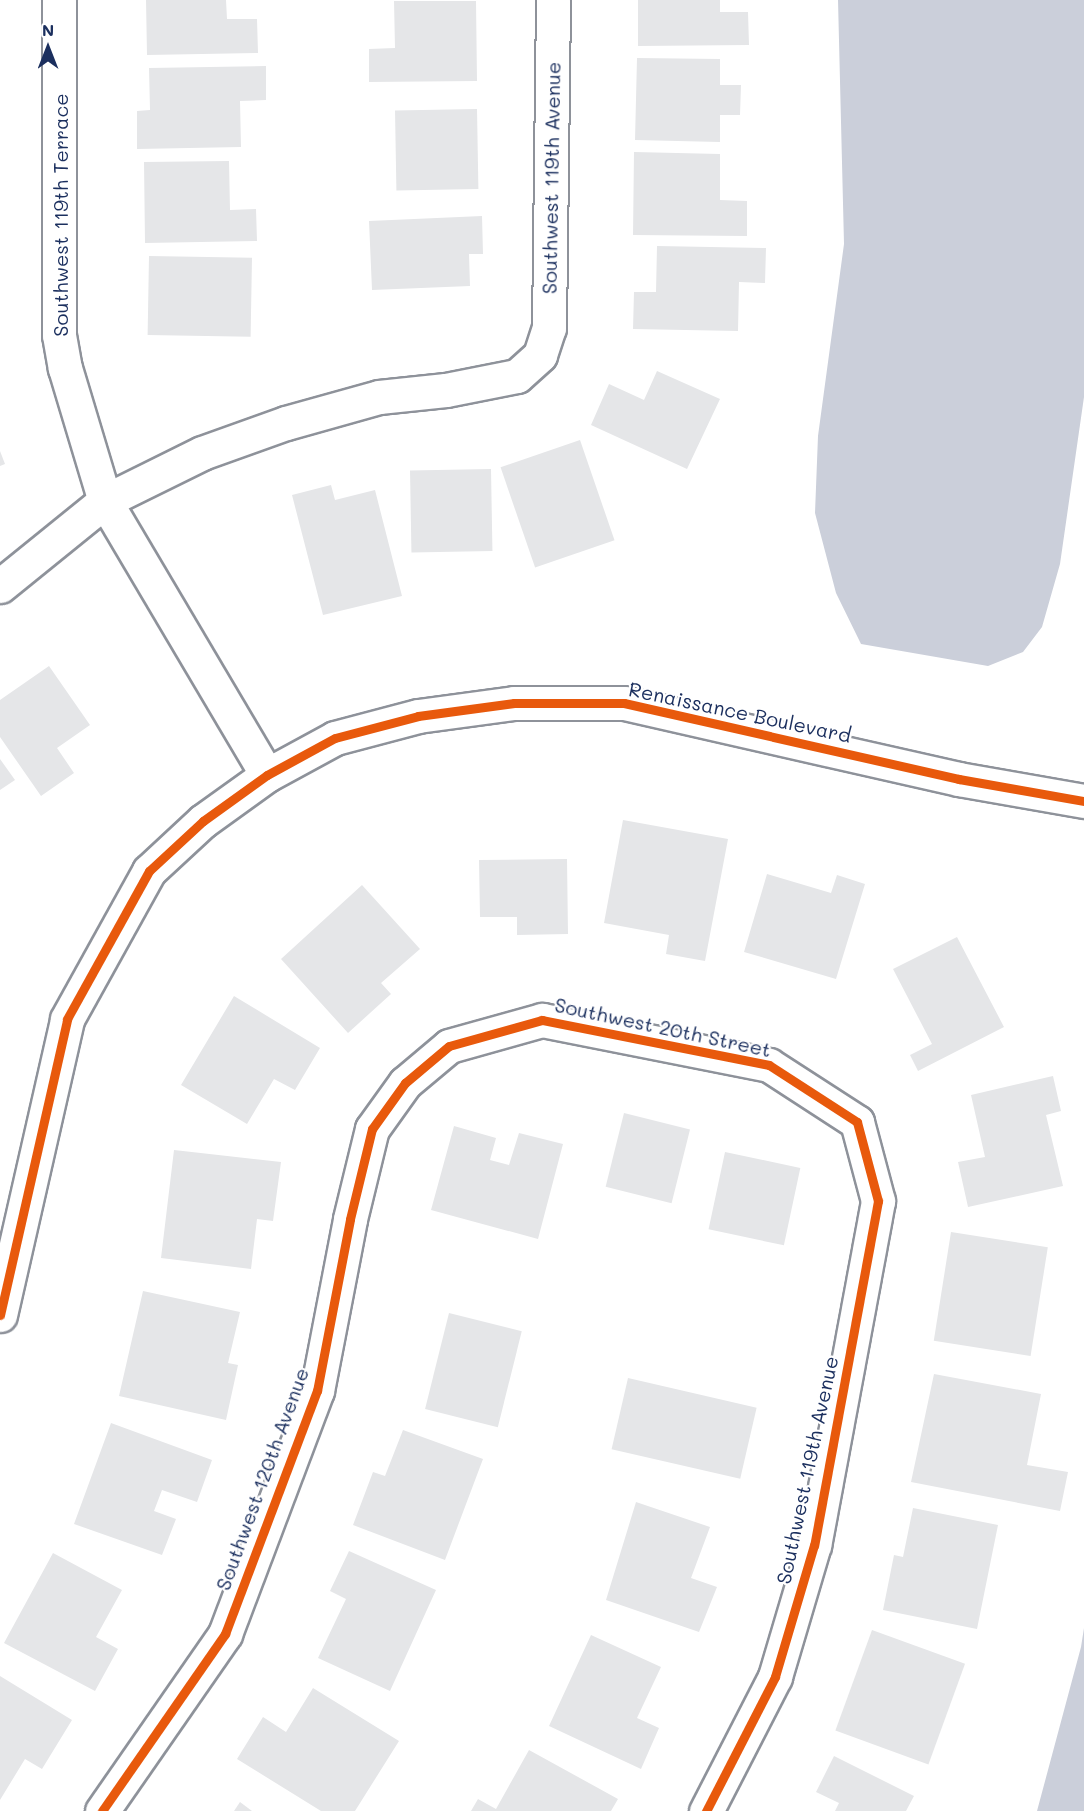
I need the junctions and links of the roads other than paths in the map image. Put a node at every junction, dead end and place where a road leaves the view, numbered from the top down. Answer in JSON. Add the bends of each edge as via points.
{"nodes":[{"id":1,"x":59,"y":0,"type":"edge"},
{"id":2,"x":553,"y":0,"type":"edge"},
{"id":3,"x":105,"y":501,"type":"junction"},
{"id":4,"x":0,"y":586,"type":"edge"},
{"id":5,"x":267,"y":775,"type":"junction"},
{"id":6,"x":1084,"y":801,"type":"edge"},
{"id":7,"x":449,"y":1046,"type":"joint"},
{"id":8,"x":857,"y":1122,"type":"joint"},
{"id":9,"x":0,"y":1315,"type":"edge"},
{"id":10,"x":102,"y":1811,"type":"edge"},
{"id":11,"x":706,"y":1811,"type":"edge"}],
"edges":[{"from":1,"to":3,"type":"street","name":"Southwest 119th Terrace","via":[[59,336]]},
{"from":2,"to":3,"type":"street","name":"Southwest 119th Avenue","via":[[549,328],[540,355],[517,376],[446,390],[379,397],[286,423],[202,453]]},
{"from":3,"to":4,"type":"street"},
{"from":3,"to":5,"type":"street","name":"Southwest 119th Terrace"},
{"from":5,"to":6,"type":"street","name":"Renaissance Boulevard","via":[[335,738],[418,716],[514,703],[624,703],[959,779]]},
{"from":5,"to":9,"type":"street","name":"Renaissance Boulevard","via":[[203,821],[149,871],[67,1019]]},
{"from":7,"to":8,"type":"street","name":"Southwest 20th Street","via":[[542,1020],[769,1065]]},
{"from":7,"to":10,"type":"street","name":"Southwest 120th Avenue","via":[[405,1083],[372,1129],[350,1218],[317,1391],[225,1634]]},
{"from":8,"to":11,"type":"street","name":"Southwest 119th Avenue","via":[[878,1201],[814,1545],[775,1677]]}]}
